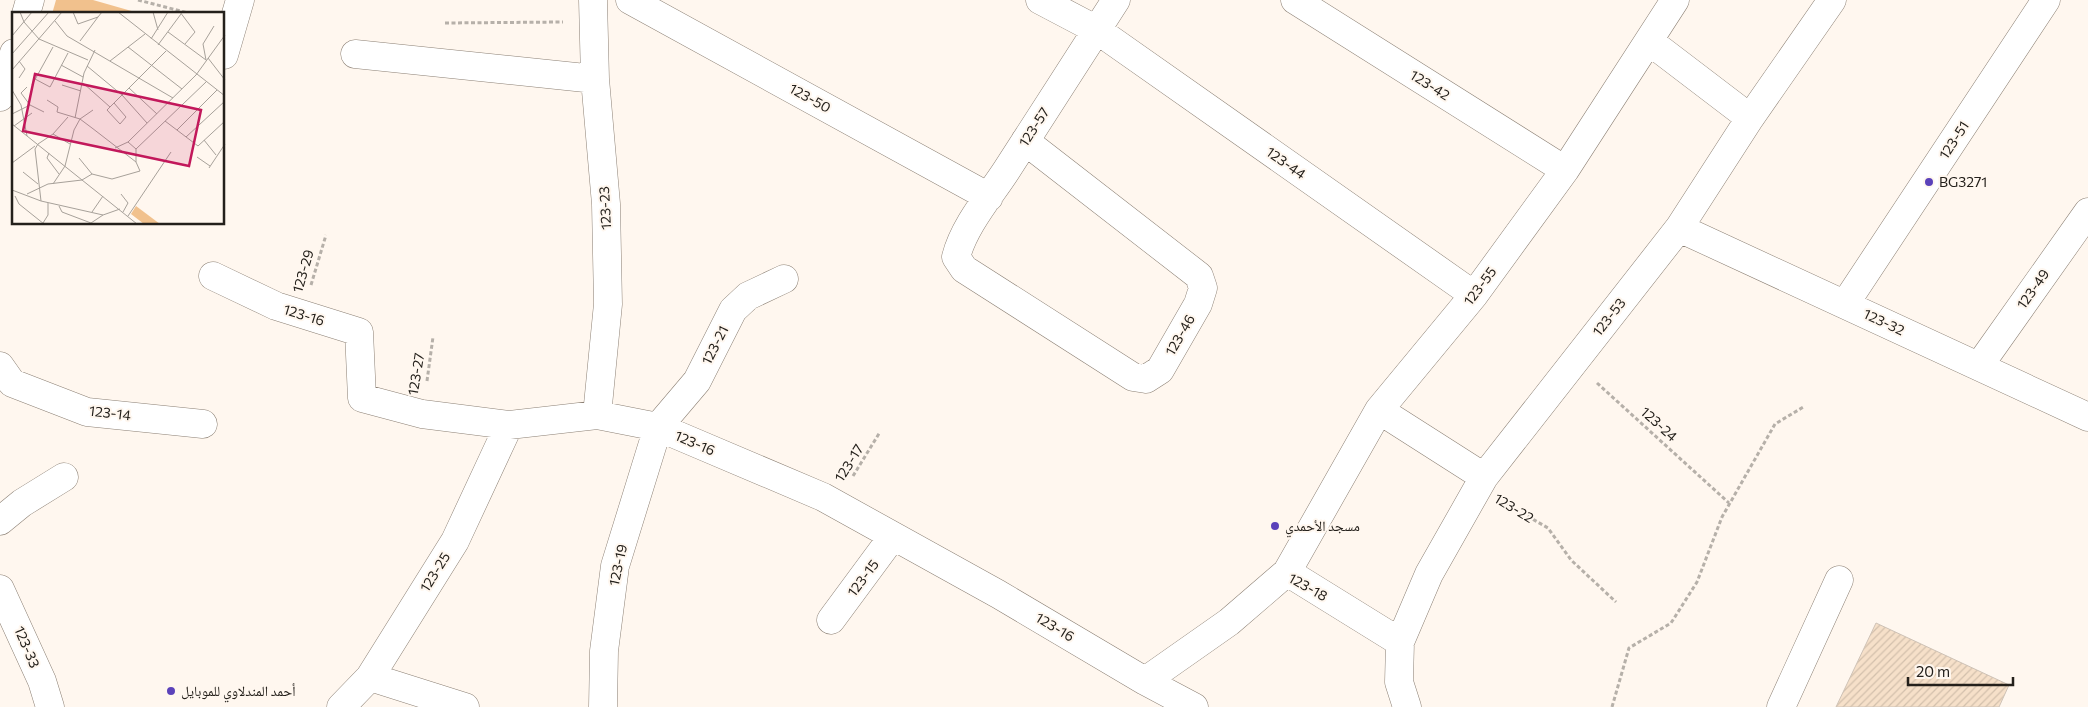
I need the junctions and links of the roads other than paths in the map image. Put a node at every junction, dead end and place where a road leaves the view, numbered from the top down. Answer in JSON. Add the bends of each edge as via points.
{"nodes":[{"id":1,"x":240,"y":0,"type":"edge"},
{"id":2,"x":630,"y":0,"type":"edge"},
{"id":3,"x":1040,"y":0,"type":"edge"},
{"id":4,"x":1116,"y":0,"type":"edge"},
{"id":5,"x":1295,"y":0,"type":"edge"},
{"id":6,"x":1675,"y":0,"type":"edge"},
{"id":7,"x":1832,"y":0,"type":"edge"},
{"id":8,"x":2046,"y":0,"type":"edge"},
{"id":9,"x":594,"y":11,"type":"edge"},
{"id":10,"x":1097,"y":30,"type":"junction"},
{"id":11,"x":1649,"y":41,"type":"junction"},
{"id":12,"x":225,"y":52,"type":"edge"},
{"id":13,"x":355,"y":54,"type":"dead end"},
{"id":14,"x":12,"y":58,"type":"edge"},
{"id":15,"x":595,"y":79,"type":"junction"},
{"id":16,"x":0,"y":97,"type":"edge"},
{"id":17,"x":1750,"y":118,"type":"junction"},
{"id":18,"x":1025,"y":141,"type":"junction"},
{"id":19,"x":1565,"y":170,"type":"junction"},
{"id":20,"x":989,"y":197,"type":"junction"},
{"id":21,"x":2088,"y":212,"type":"edge"},
{"id":22,"x":1680,"y":228,"type":"junction"},
{"id":23,"x":956,"y":257,"type":"joint"},
{"id":24,"x":213,"y":276,"type":"dead end"},
{"id":25,"x":784,"y":279,"type":"dead end"},
{"id":26,"x":1474,"y":295,"type":"junction"},
{"id":27,"x":1845,"y":304,"type":"junction"},
{"id":28,"x":1979,"y":366,"type":"junction"},
{"id":29,"x":4,"y":379,"type":"edge"},
{"id":30,"x":1379,"y":410,"type":"junction"},
{"id":31,"x":597,"y":416,"type":"junction"},
{"id":32,"x":2088,"y":416,"type":"edge"},
{"id":33,"x":203,"y":424,"type":"dead end"},
{"id":34,"x":509,"y":425,"type":"junction"},
{"id":35,"x":658,"y":427,"type":"junction"},
{"id":36,"x":64,"y":477,"type":"dead end"},
{"id":37,"x":1484,"y":477,"type":"junction"},
{"id":38,"x":0,"y":521,"type":"edge"},
{"id":39,"x":893,"y":536,"type":"junction"},
{"id":40,"x":1287,"y":572,"type":"junction"},
{"id":41,"x":1839,"y":580,"type":"dead end"},
{"id":42,"x":0,"y":589,"type":"edge"},
{"id":43,"x":831,"y":620,"type":"dead end"},
{"id":44,"x":1400,"y":642,"type":"junction"},
{"id":45,"x":370,"y":677,"type":"junction"},
{"id":46,"x":1145,"y":681,"type":"junction"},
{"id":47,"x":50,"y":707,"type":"edge"},
{"id":48,"x":341,"y":707,"type":"edge"},
{"id":49,"x":465,"y":707,"type":"edge"},
{"id":50,"x":603,"y":707,"type":"edge"},
{"id":51,"x":1194,"y":707,"type":"edge"},
{"id":52,"x":1407,"y":707,"type":"edge"},
{"id":53,"x":1781,"y":707,"type":"edge"}],
"edges":[{"from":1,"to":12,"type":"lane"},
{"from":2,"to":20,"type":"lane","name":"123-50"},
{"from":3,"to":10,"type":"lane","name":"123-44"},
{"from":4,"to":10,"type":"lane","name":"123-57"},
{"from":5,"to":19,"type":"lane","name":"123-42"},
{"from":6,"to":11,"type":"lane","name":"123-55"},
{"from":7,"to":17,"type":"lane","name":"123-53"},
{"from":8,"to":27,"type":"lane","name":"123-51"},
{"from":9,"to":15,"type":"lane","name":"123-23"},
{"from":10,"to":18,"type":"lane","name":"123-57"},
{"from":10,"to":26,"type":"lane","name":"123-44"},
{"from":11,"to":17,"type":"lane"},
{"from":11,"to":19,"type":"lane","name":"123-55"},
{"from":13,"to":15,"type":"lane"},
{"from":14,"to":16,"type":"lane"},
{"from":15,"to":31,"type":"lane","name":"123-23","via":[[606,204],[608,304]]},
{"from":17,"to":22,"type":"lane","name":"123-53"},
{"from":18,"to":20,"type":"lane","name":"123-57"},
{"from":18,"to":23,"type":"lane","name":"123-46","via":[[1199,276],[1203,288],[1198,304],[1160,370],[1146,379],[1133,377],[964,269]]},
{"from":19,"to":26,"type":"lane","name":"123-55"},
{"from":20,"to":23,"type":"lane","name":"123-57","via":[[960,243]]},
{"from":21,"to":28,"type":"lane","name":"123-49"},
{"from":22,"to":27,"type":"lane","name":"123-32"},
{"from":22,"to":37,"type":"lane","name":"123-53"},
{"from":24,"to":34,"type":"lane","name":"123-16","via":[[276,306],[359,332],[362,398],[422,414]]},
{"from":25,"to":35,"type":"lane","name":"123-21","via":[[748,296],[733,310],[697,380]]},
{"from":26,"to":30,"type":"lane","name":"123-55"},
{"from":27,"to":28,"type":"lane","name":"123-32"},
{"from":28,"to":32,"type":"lane","name":"123-32"},
{"from":29,"to":33,"type":"lane","name":"123-14","via":[[87,412]]},
{"from":30,"to":37,"type":"lane","name":"123-22"},
{"from":30,"to":40,"type":"lane","name":"123-55"},
{"from":31,"to":34,"type":"lane","name":"123-16"},
{"from":31,"to":35,"type":"lane","name":"123-16"},
{"from":34,"to":45,"type":"lane","name":"123-25","via":[[455,541]]},
{"from":35,"to":39,"type":"lane","name":"123-16","via":[[836,505]]},
{"from":35,"to":50,"type":"lane","name":"123-19","via":[[615,566],[604,650]]},
{"from":36,"to":38,"type":"lane"},
{"from":37,"to":44,"type":"lane","name":"123-53","via":[[1429,574]]},
{"from":39,"to":43,"type":"lane","name":"123-15"},
{"from":39,"to":46,"type":"lane","name":"123-16"},
{"from":40,"to":44,"type":"lane","name":"123-18"},
{"from":40,"to":46,"type":"lane","name":"123-18","via":[[1229,622]]},
{"from":41,"to":53,"type":"lane"},
{"from":42,"to":47,"type":"lane","name":"123-33","via":[[42,681]]},
{"from":44,"to":52,"type":"lane","via":[[1399,682]]},
{"from":45,"to":48,"type":"lane","name":"123-25"},
{"from":45,"to":49,"type":"lane"},
{"from":46,"to":51,"type":"lane","name":"123-16"}]}
